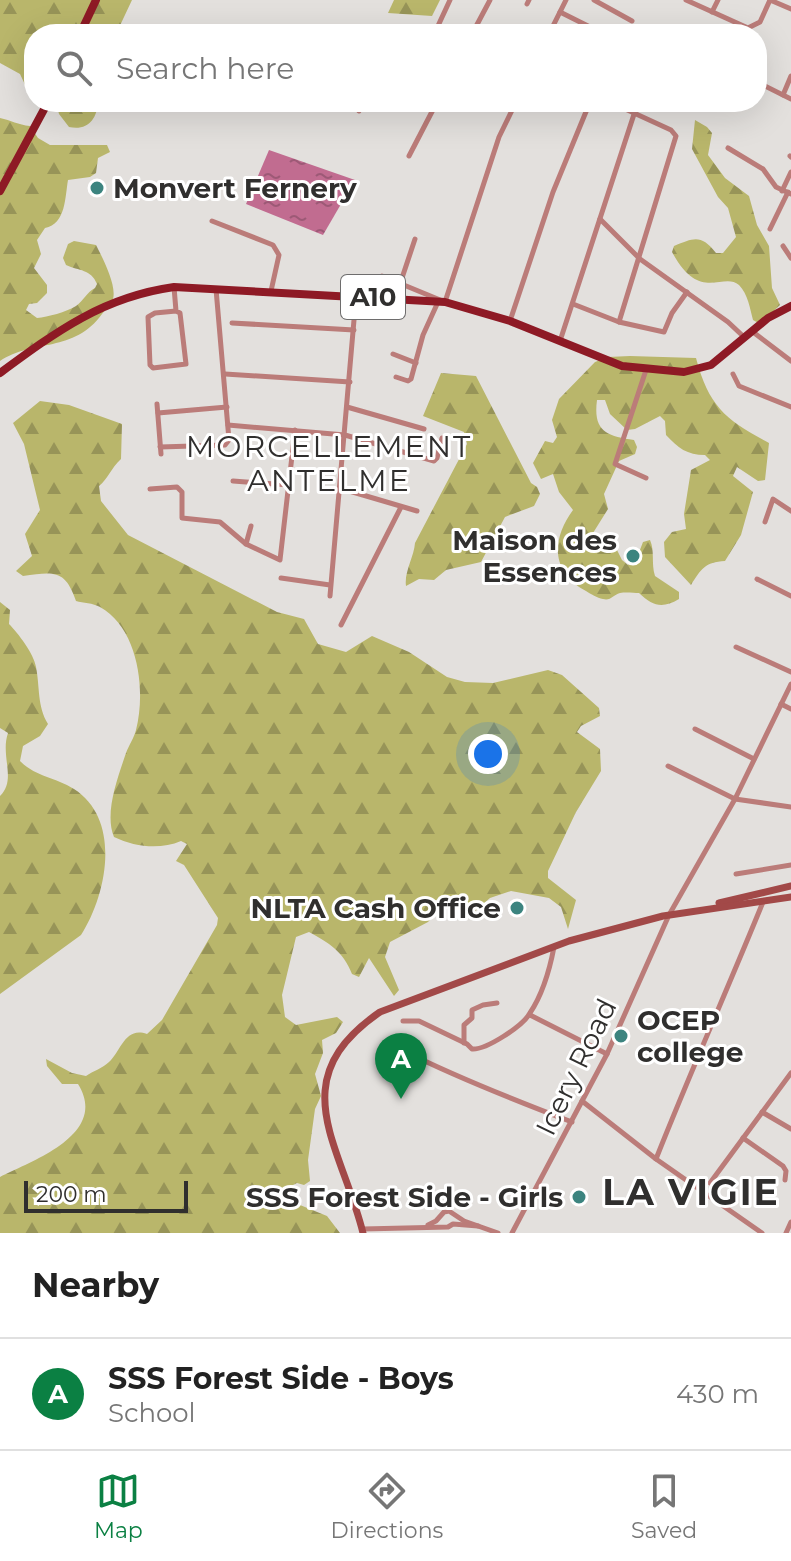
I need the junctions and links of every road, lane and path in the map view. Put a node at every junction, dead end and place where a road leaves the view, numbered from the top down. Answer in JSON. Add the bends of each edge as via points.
{"nodes":[{"id":1,"x":96,"y":0,"type":"edge"},
{"id":2,"x":450,"y":0,"type":"edge"},
{"id":3,"x":490,"y":0,"type":"edge"},
{"id":4,"x":566,"y":0,"type":"edge"},
{"id":5,"x":594,"y":0,"type":"edge"},
{"id":6,"x":686,"y":0,"type":"edge"},
{"id":7,"x":718,"y":0,"type":"edge"},
{"id":8,"x":770,"y":0,"type":"edge"},
{"id":9,"x":791,"y":9,"type":"edge"},
{"id":10,"x":560,"y":12,"type":"junction"},
{"id":11,"x":712,"y":12,"type":"junction"},
{"id":12,"x":632,"y":21,"type":"dead end"},
{"id":13,"x":85,"y":24,"type":"edge"},
{"id":14,"x":439,"y":24,"type":"edge"},
{"id":15,"x":477,"y":24,"type":"edge"},
{"id":16,"x":554,"y":24,"type":"edge"},
{"id":17,"x":584,"y":24,"type":"edge"},
{"id":18,"x":739,"y":24,"type":"edge"},
{"id":19,"x":758,"y":24,"type":"edge"},
{"id":20,"x":791,"y":76,"type":"edge"},
{"id":21,"x":767,"y":87,"type":"edge"},
{"id":22,"x":783,"y":95,"type":"junction"},
{"id":23,"x":791,"y":99,"type":"edge"},
{"id":24,"x":43,"y":112,"type":"edge"},
{"id":25,"x":432,"y":112,"type":"edge"},
{"id":26,"x":511,"y":112,"type":"edge"},
{"id":27,"x":586,"y":112,"type":"edge"},
{"id":28,"x":629,"y":112,"type":"edge"},
{"id":29,"x":636,"y":112,"type":"edge"},
{"id":30,"x":635,"y":115,"type":"junction"},
{"id":31,"x":728,"y":148,"type":"dead end"},
{"id":32,"x":409,"y":156,"type":"dead end"},
{"id":33,"x":791,"y":172,"type":"edge"},
{"id":34,"x":0,"y":191,"type":"edge"},
{"id":35,"x":787,"y":192,"type":"edge"},
{"id":36,"x":600,"y":219,"type":"junction"},
{"id":37,"x":212,"y":221,"type":"dead end"},
{"id":38,"x":770,"y":229,"type":"dead end"},
{"id":39,"x":415,"y":239,"type":"dead end"},
{"id":40,"x":783,"y":246,"type":"dead end"},
{"id":41,"x":791,"y":258,"type":"edge"},
{"id":42,"x":640,"y":259,"type":"junction"},
{"id":43,"x":382,"y":276,"type":"dead end"},
{"id":44,"x":400,"y":284,"type":"junction"},
{"id":45,"x":174,"y":287,"type":"junction"},
{"id":46,"x":216,"y":289,"type":"junction"},
{"id":47,"x":271,"y":291,"type":"junction"},
{"id":48,"x":687,"y":292,"type":"junction"},
{"id":49,"x":356,"y":296,"type":"junction"},
{"id":50,"x":441,"y":302,"type":"junction"},
{"id":51,"x":573,"y":304,"type":"junction"},
{"id":52,"x":791,"y":306,"type":"edge"},
{"id":53,"x":176,"y":311,"type":"junction"},
{"id":54,"x":510,"y":321,"type":"junction"},
{"id":55,"x":619,"y":322,"type":"junction"},
{"id":56,"x":232,"y":323,"type":"dead end"},
{"id":57,"x":354,"y":330,"type":"junction"},
{"id":58,"x":750,"y":335,"type":"junction"},
{"id":59,"x":560,"y":342,"type":"junction"},
{"id":60,"x":393,"y":354,"type":"dead end"},
{"id":61,"x":791,"y":361,"type":"edge"},
{"id":62,"x":416,"y":363,"type":"junction"},
{"id":63,"x":646,"y":370,"type":"junction"},
{"id":64,"x":0,"y":373,"type":"edge"},
{"id":65,"x":225,"y":374,"type":"junction"},
{"id":66,"x":733,"y":374,"type":"dead end"},
{"id":67,"x":396,"y":377,"type":"dead end"},
{"id":68,"x":350,"y":382,"type":"junction"},
{"id":69,"x":157,"y":404,"type":"dead end"},
{"id":70,"x":227,"y":407,"type":"junction"},
{"id":71,"x":347,"y":407,"type":"junction"},
{"id":72,"x":791,"y":407,"type":"edge"},
{"id":73,"x":158,"y":413,"type":"junction"},
{"id":74,"x":228,"y":425,"type":"junction"},
{"id":75,"x":424,"y":429,"type":"dead end"},
{"id":76,"x":295,"y":430,"type":"junction"},
{"id":77,"x":345,"y":435,"type":"junction"},
{"id":78,"x":442,"y":438,"type":"dead end"},
{"id":79,"x":160,"y":447,"type":"junction"},
{"id":80,"x":161,"y":454,"type":"dead end"},
{"id":81,"x":646,"y":478,"type":"dead end"},
{"id":82,"x":233,"y":481,"type":"dead end"},
{"id":83,"x":289,"y":485,"type":"junction"},
{"id":84,"x":339,"y":488,"type":"junction"},
{"id":85,"x":150,"y":489,"type":"dead end"},
{"id":86,"x":401,"y":507,"type":"junction"},
{"id":87,"x":417,"y":511,"type":"dead end"},
{"id":88,"x":791,"y":511,"type":"edge"},
{"id":89,"x":765,"y":522,"type":"dead end"},
{"id":90,"x":251,"y":526,"type":"dead end"},
{"id":91,"x":246,"y":544,"type":"junction"},
{"id":92,"x":281,"y":578,"type":"dead end"},
{"id":93,"x":757,"y":579,"type":"dead end"},
{"id":94,"x":330,"y":585,"type":"junction"},
{"id":95,"x":330,"y":596,"type":"dead end"},
{"id":96,"x":791,"y":596,"type":"edge"},
{"id":97,"x":341,"y":625,"type":"dead end"},
{"id":98,"x":736,"y":647,"type":"dead end"},
{"id":99,"x":791,"y":672,"type":"edge"},
{"id":100,"x":791,"y":684,"type":"edge"},
{"id":101,"x":781,"y":704,"type":"junction"},
{"id":102,"x":791,"y":709,"type":"edge"},
{"id":103,"x":695,"y":729,"type":"dead end"},
{"id":104,"x":754,"y":759,"type":"junction"},
{"id":105,"x":668,"y":766,"type":"dead end"},
{"id":106,"x":791,"y":797,"type":"edge"},
{"id":107,"x":735,"y":799,"type":"junction"},
{"id":108,"x":788,"y":807,"type":"edge"},
{"id":109,"x":791,"y":865,"type":"edge"},
{"id":110,"x":736,"y":874,"type":"dead end"},
{"id":111,"x":791,"y":886,"type":"edge"},
{"id":112,"x":791,"y":897,"type":"edge"},
{"id":113,"x":764,"y":901,"type":"junction"},
{"id":114,"x":682,"y":913,"type":"junction"},
{"id":115,"x":669,"y":915,"type":"junction"},
{"id":116,"x":554,"y":946,"type":"junction"},
{"id":117,"x":497,"y":1003,"type":"dead end"},
{"id":118,"x":530,"y":1015,"type":"junction"},
{"id":119,"x":403,"y":1021,"type":"dead end"},
{"id":120,"x":464,"y":1043,"type":"junction"},
{"id":121,"x":404,"y":1051,"type":"dead end"},
{"id":122,"x":607,"y":1054,"type":"junction"},
{"id":123,"x":791,"y":1073,"type":"edge"},
{"id":124,"x":582,"y":1101,"type":"junction"},
{"id":125,"x":762,"y":1112,"type":"junction"},
{"id":126,"x":572,"y":1122,"type":"junction"},
{"id":127,"x":791,"y":1129,"type":"edge"},
{"id":128,"x":743,"y":1138,"type":"junction"},
{"id":129,"x":656,"y":1159,"type":"junction"},
{"id":130,"x":785,"y":1180,"type":"dead end"},
{"id":131,"x":710,"y":1183,"type":"dead end"},
{"id":132,"x":454,"y":1215,"type":"junction"},
{"id":133,"x":439,"y":1217,"type":"junction"},
{"id":134,"x":791,"y":1222,"type":"edge"},
{"id":135,"x":453,"y":1224,"type":"junction"},
{"id":136,"x":423,"y":1226,"type":"junction"},
{"id":137,"x":444,"y":1226,"type":"junction"},
{"id":138,"x":478,"y":1226,"type":"junction"},
{"id":139,"x":363,"y":1231,"type":"edge"},
{"id":140,"x":498,"y":1233,"type":"edge"},
{"id":141,"x":512,"y":1233,"type":"edge"},
{"id":142,"x":762,"y":1233,"type":"edge"},
{"id":143,"x":786,"y":1233,"type":"edge"}],
"edges":[{"from":1,"to":13,"type":"main road"},
{"from":2,"to":14,"type":"street"},
{"from":3,"to":15,"type":"street"},
{"from":4,"to":10,"type":"street"},
{"from":5,"to":12,"type":"street"},
{"from":6,"to":11,"type":"street"},
{"from":7,"to":11,"type":"street"},
{"from":8,"to":9,"type":"street"},
{"from":8,"to":19,"type":"street"},
{"from":10,"to":16,"type":"street"},
{"from":10,"to":17,"type":"street"},
{"from":11,"to":18,"type":"street"},
{"from":20,"to":22,"type":"street"},
{"from":21,"to":22,"type":"street"},
{"from":22,"to":23,"type":"street"},
{"from":24,"to":34,"type":"main road"},
{"from":25,"to":32,"type":"street"},
{"from":26,"to":50,"type":"street"},
{"from":27,"to":54,"type":"street"},
{"from":28,"to":30,"type":"street"},
{"from":29,"to":30,"type":"street"},
{"from":30,"to":36,"type":"street"},
{"from":30,"to":42,"type":"street","via":[[676,136]]},
{"from":31,"to":35,"type":"street","via":[[763,169],[776,187]]},
{"from":33,"to":35,"type":"street"},
{"from":35,"to":38,"type":"street"},
{"from":36,"to":42,"type":"street"},
{"from":36,"to":51,"type":"street"},
{"from":37,"to":47,"type":"street","via":[[273,245],[279,255]]},
{"from":39,"to":44,"type":"street"},
{"from":40,"to":41,"type":"street"},
{"from":42,"to":48,"type":"street"},
{"from":42,"to":55,"type":"street"},
{"from":43,"to":44,"type":"street"},
{"from":44,"to":50,"type":"street"},
{"from":45,"to":46,"type":"main road","number":"A10"},
{"from":45,"to":53,"type":"street"},
{"from":45,"to":64,"type":"main road","number":"A10","via":[[126,298],[78,318]]},
{"from":46,"to":47,"type":"main road","number":"A10"},
{"from":46,"to":65,"type":"street"},
{"from":47,"to":49,"type":"main road","number":"A10"},
{"from":48,"to":55,"type":"street","via":[[664,332]]},
{"from":48,"to":58,"type":"street"},
{"from":49,"to":50,"type":"main road","number":"A10"},
{"from":49,"to":57,"type":"street"},
{"from":50,"to":54,"type":"main road","number":"A10"},
{"from":50,"to":62,"type":"street","via":[[423,335]]},
{"from":51,"to":55,"type":"street"},
{"from":51,"to":59,"type":"street"},
{"from":52,"to":58,"type":"main road","number":"A10"},
{"from":53,"to":53,"type":"street","via":[[186,364],[153,368],[148,317]]},
{"from":54,"to":59,"type":"main road","number":"A10"},
{"from":56,"to":57,"type":"street"},
{"from":57,"to":68,"type":"street"},
{"from":58,"to":61,"type":"street"},
{"from":58,"to":63,"type":"main road","number":"A10","via":[[701,369]]},
{"from":59,"to":63,"type":"main road","number":"A10"},
{"from":60,"to":62,"type":"street"},
{"from":62,"to":67,"type":"street","via":[[410,380]]},
{"from":63,"to":81,"type":"street","via":[[615,464]]},
{"from":65,"to":68,"type":"street"},
{"from":65,"to":70,"type":"street"},
{"from":66,"to":72,"type":"street","via":[[739,386]]},
{"from":68,"to":71,"type":"street"},
{"from":69,"to":73,"type":"street"},
{"from":70,"to":73,"type":"street"},
{"from":70,"to":74,"type":"street"},
{"from":71,"to":75,"type":"street"},
{"from":71,"to":77,"type":"street"},
{"from":73,"to":79,"type":"street"},
{"from":74,"to":76,"type":"street"},
{"from":74,"to":79,"type":"street","via":[[225,445]]},
{"from":76,"to":77,"type":"street"},
{"from":76,"to":83,"type":"street"},
{"from":77,"to":78,"type":"street","via":[[434,461]]},
{"from":77,"to":84,"type":"street"},
{"from":79,"to":80,"type":"street"},
{"from":82,"to":83,"type":"street"},
{"from":83,"to":91,"type":"street","via":[[280,560]]},
{"from":84,"to":86,"type":"street"},
{"from":84,"to":94,"type":"street"},
{"from":85,"to":91,"type":"street","via":[[180,488],[185,520],[220,522]]},
{"from":86,"to":87,"type":"street"},
{"from":86,"to":97,"type":"street"},
{"from":88,"to":89,"type":"street","via":[[773,499]]},
{"from":90,"to":91,"type":"street"},
{"from":92,"to":94,"type":"street"},
{"from":93,"to":96,"type":"street"},
{"from":94,"to":95,"type":"street"},
{"from":98,"to":99,"type":"street"},
{"from":100,"to":101,"type":"street","name":"Icery Road"},
{"from":101,"to":102,"type":"street"},
{"from":101,"to":104,"type":"street","name":"Icery Road"},
{"from":103,"to":104,"type":"street"},
{"from":104,"to":107,"type":"street","name":"Icery Road"},
{"from":105,"to":107,"type":"street"},
{"from":106,"to":108,"type":"street"},
{"from":107,"to":108,"type":"street"},
{"from":107,"to":115,"type":"street","name":"Icery Road"},
{"from":109,"to":110,"type":"street"},
{"from":111,"to":114,"type":"street"},
{"from":112,"to":113,"type":"street"},
{"from":113,"to":114,"type":"street"},
{"from":113,"to":129,"type":"street"},
{"from":114,"to":115,"type":"street"},
{"from":115,"to":116,"type":"street"},
{"from":115,"to":122,"type":"street","name":"Icery Road"},
{"from":116,"to":118,"type":"street"},
{"from":116,"to":139,"type":"street","via":[[380,1012],[346,1039],[327,1076],[325,1112]]},
{"from":117,"to":120,"type":"street","via":[[472,1010],[464,1025]]},
{"from":118,"to":120,"type":"street","via":[[482,1050]]},
{"from":118,"to":122,"type":"street"},
{"from":119,"to":120,"type":"street","via":[[419,1021]]},
{"from":121,"to":126,"type":"street","via":[[464,1081]]},
{"from":122,"to":124,"type":"street","name":"Icery Road"},
{"from":123,"to":125,"type":"street"},
{"from":124,"to":126,"type":"street","name":"Icery Road"},
{"from":124,"to":129,"type":"street"},
{"from":125,"to":127,"type":"street"},
{"from":125,"to":128,"type":"street"},
{"from":126,"to":141,"type":"street","name":"Icery Road"},
{"from":128,"to":130,"type":"street","via":[[783,1166]]},
{"from":128,"to":131,"type":"street"},
{"from":129,"to":142,"type":"street"},
{"from":132,"to":133,"type":"street","via":[[446,1211]]},
{"from":132,"to":135,"type":"street"},
{"from":132,"to":138,"type":"street"},
{"from":133,"to":136,"type":"street"},
{"from":133,"to":137,"type":"street"},
{"from":134,"to":143,"type":"street"},
{"from":135,"to":137,"type":"street"},
{"from":135,"to":138,"type":"street"},
{"from":136,"to":137,"type":"street"},
{"from":136,"to":139,"type":"street"},
{"from":138,"to":140,"type":"street"}]}
